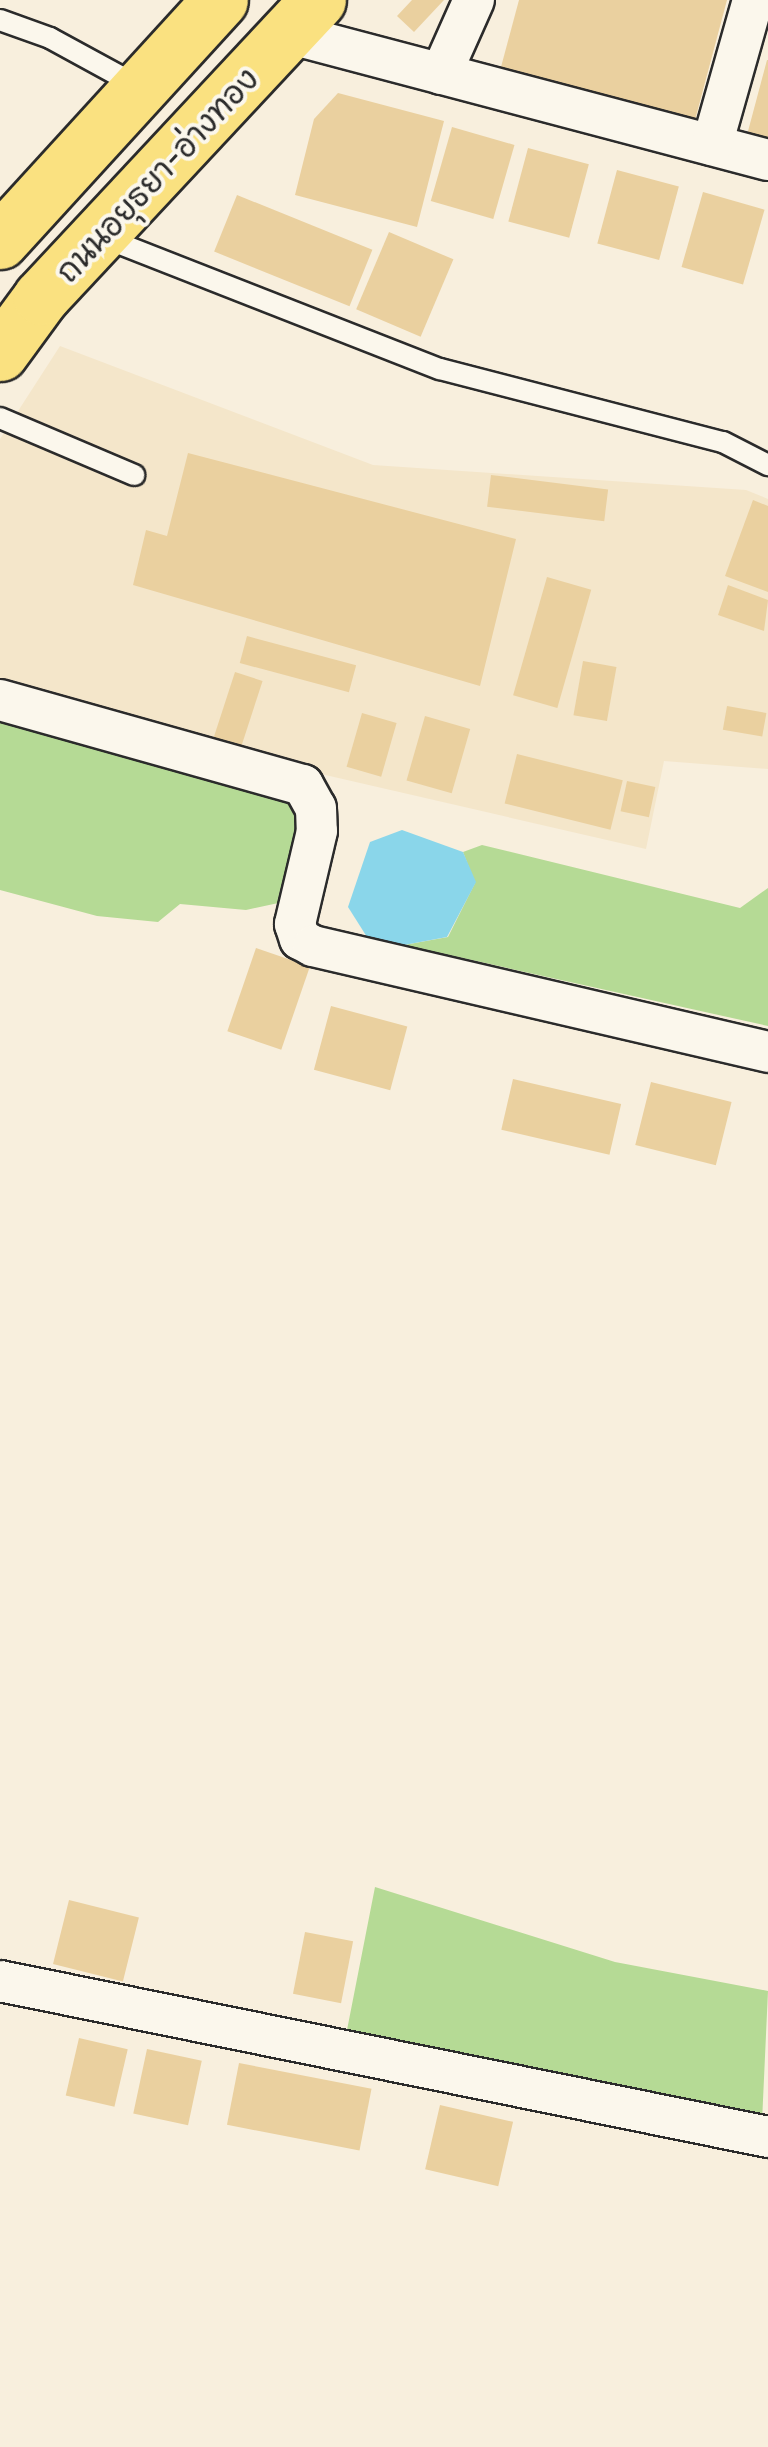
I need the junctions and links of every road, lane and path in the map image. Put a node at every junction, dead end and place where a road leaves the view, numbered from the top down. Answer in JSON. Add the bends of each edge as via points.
{"nodes":[{"id":1,"x":220,"y":0,"type":"edge"},
{"id":2,"x":474,"y":0,"type":"edge"},
{"id":3,"x":753,"y":0,"type":"edge"},
{"id":4,"x":302,"y":17,"type":"edge"},
{"id":5,"x":0,"y":20,"type":"edge"},
{"id":6,"x":441,"y":74,"type":"junction"},
{"id":7,"x":140,"y":87,"type":"junction"},
{"id":8,"x":712,"y":145,"type":"junction"},
{"id":9,"x":768,"y":160,"type":"edge"},
{"id":10,"x":99,"y":236,"type":"junction"},
{"id":11,"x":0,"y":241,"type":"edge"},
{"id":12,"x":0,"y":353,"type":"edge"},
{"id":13,"x":0,"y":418,"type":"edge"},
{"id":14,"x":768,"y":465,"type":"edge"},
{"id":15,"x":134,"y":476,"type":"dead end"},
{"id":16,"x":0,"y":700,"type":"edge"},
{"id":17,"x":768,"y":1052,"type":"edge"},
{"id":18,"x":0,"y":1981,"type":"edge"},
{"id":19,"x":768,"y":2138,"type":"edge"}],
"edges":[{"from":1,"to":7,"type":"main road"},
{"from":2,"to":6,"type":"street"},
{"from":3,"to":8,"type":"street"},
{"from":4,"to":6,"type":"street"},
{"from":4,"to":10,"type":"main road","name":"ถนนอยุธยา-อ่างทอง"},
{"from":5,"to":7,"type":"lane","via":[[50,38]]},
{"from":6,"to":8,"type":"street"},
{"from":7,"to":11,"type":"main road"},
{"from":8,"to":9,"type":"street"},
{"from":10,"to":12,"type":"main road","name":"ถนนอยุธยา-อ่างทอง"},
{"from":10,"to":14,"type":"lane","via":[[440,369],[723,442]]},
{"from":13,"to":15,"type":"lane"},
{"from":16,"to":17,"type":"street","via":[[303,785],[316,808],[317,831],[295,924],[300,939],[313,946]]},
{"from":18,"to":19,"type":"street"}]}
